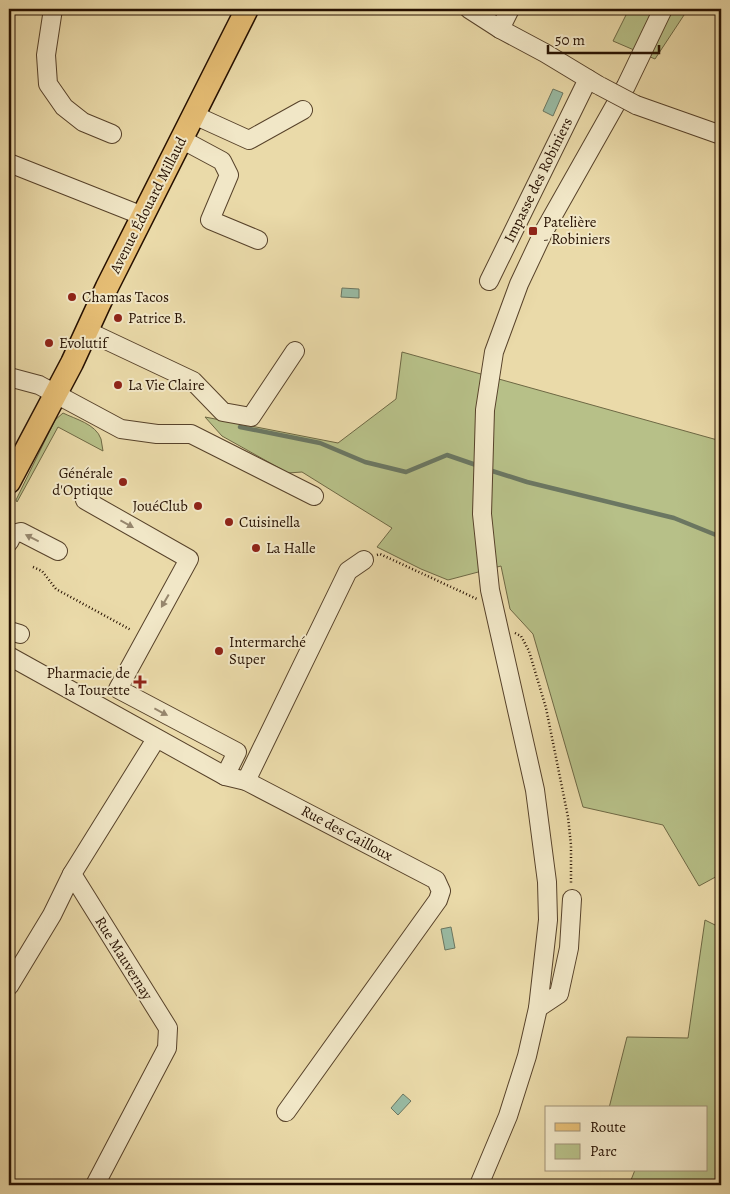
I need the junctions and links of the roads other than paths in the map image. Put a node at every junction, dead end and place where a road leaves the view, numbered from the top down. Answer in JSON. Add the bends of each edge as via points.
{"nodes":[{"id":1,"x":53,"y":9,"type":"edge"},
{"id":2,"x":247,"y":9,"type":"edge"},
{"id":3,"x":470,"y":9,"type":"edge"},
{"id":4,"x":510,"y":9,"type":"edge"},
{"id":5,"x":663,"y":9,"type":"edge"},
{"id":6,"x":500,"y":29,"type":"junction"},
{"id":7,"x":594,"y":82,"type":"junction"},
{"id":8,"x":303,"y":110,"type":"dead end"},
{"id":9,"x":194,"y":115,"type":"junction"},
{"id":10,"x":112,"y":134,"type":"dead end"},
{"id":11,"x":721,"y":135,"type":"edge"},
{"id":12,"x":181,"y":139,"type":"junction"},
{"id":13,"x":9,"y":163,"type":"edge"},
{"id":14,"x":143,"y":216,"type":"junction"},
{"id":15,"x":258,"y":240,"type":"dead end"},
{"id":16,"x":489,"y":281,"type":"dead end"},
{"id":17,"x":88,"y":331,"type":"junction"},
{"id":18,"x":295,"y":351,"type":"dead end"},
{"id":19,"x":9,"y":377,"type":"edge"},
{"id":20,"x":56,"y":394,"type":"junction"},
{"id":21,"x":9,"y":482,"type":"edge"},
{"id":22,"x":314,"y":496,"type":"dead end"},
{"id":23,"x":85,"y":500,"type":"dead end"},
{"id":24,"x":9,"y":542,"type":"edge"},
{"id":25,"x":58,"y":551,"type":"dead end"},
{"id":26,"x":364,"y":560,"type":"road end"},
{"id":27,"x":9,"y":656,"type":"edge"},
{"id":28,"x":156,"y":739,"type":"junction"},
{"id":29,"x":225,"y":776,"type":"junction"},
{"id":30,"x":246,"y":780,"type":"junction"},
{"id":31,"x":72,"y":874,"type":"junction"},
{"id":32,"x":572,"y":899,"type":"road end"},
{"id":33,"x":9,"y":986,"type":"edge"},
{"id":34,"x":538,"y":1008,"type":"junction"},
{"id":35,"x":286,"y":1112,"type":"dead end"},
{"id":36,"x":95,"y":1185,"type":"edge"},
{"id":37,"x":479,"y":1185,"type":"edge"}],
"edges":[{"from":1,"to":10,"type":"street","via":[[46,55],[48,84],[64,107],[82,122]]},
{"from":2,"to":9,"type":"main road","name":"Avenue Édouard Millaud"},
{"from":3,"to":6,"type":"street"},
{"from":4,"to":6,"type":"street"},
{"from":5,"to":34,"type":"street","via":[[626,86],[543,234],[519,284],[494,352],[485,410],[482,514],[490,582],[535,790],[547,882],[548,920]]},
{"from":6,"to":7,"type":"street"},
{"from":7,"to":11,"type":"street","bridge":true,"via":[[636,105]]},
{"from":7,"to":16,"type":"street","name":"Impasse des Robiniers"},
{"from":8,"to":9,"type":"street","via":[[248,140]]},
{"from":9,"to":12,"type":"main road","name":"Avenue Édouard Millaud"},
{"from":12,"to":14,"type":"main road","name":"Avenue Édouard Millaud"},
{"from":12,"to":15,"type":"street","via":[[222,161],[229,176],[210,220]]},
{"from":13,"to":14,"type":"street"},
{"from":14,"to":17,"type":"main road","name":"Avenue Édouard Millaud"},
{"from":17,"to":18,"type":"street","via":[[193,381],[223,412],[251,417]]},
{"from":17,"to":20,"type":"main road","name":"Avenue Édouard Millaud"},
{"from":19,"to":20,"type":"street","via":[[39,385]]},
{"from":20,"to":21,"type":"main road","name":"Avenue Édouard Millaud"},
{"from":20,"to":22,"type":"street","via":[[121,429],[191,434]]},
{"from":23,"to":29,"type":"street","one_way":true,"via":[[189,559],[118,689],[237,752]]},
{"from":25,"to":24,"type":"street","one_way":true,"via":[[21,532],[13,534]]},
{"from":26,"to":30,"type":"street","via":[[348,571]]},
{"from":27,"to":28,"type":"street","name":"Rue des Cailloux"},
{"from":28,"to":29,"type":"street","name":"Rue des Cailloux"},
{"from":28,"to":31,"type":"street"},
{"from":29,"to":30,"type":"street","name":"Rue des Cailloux"},
{"from":30,"to":35,"type":"street","name":"Rue des Cailloux","via":[[436,880],[441,892]]},
{"from":31,"to":33,"type":"street","via":[[52,915]]},
{"from":31,"to":36,"type":"street","name":"Rue Mauvernay","via":[[168,1028],[167,1048]]},
{"from":32,"to":34,"type":"street","via":[[569,948],[559,994]]},
{"from":34,"to":37,"type":"street","via":[[508,1116]]}]}
